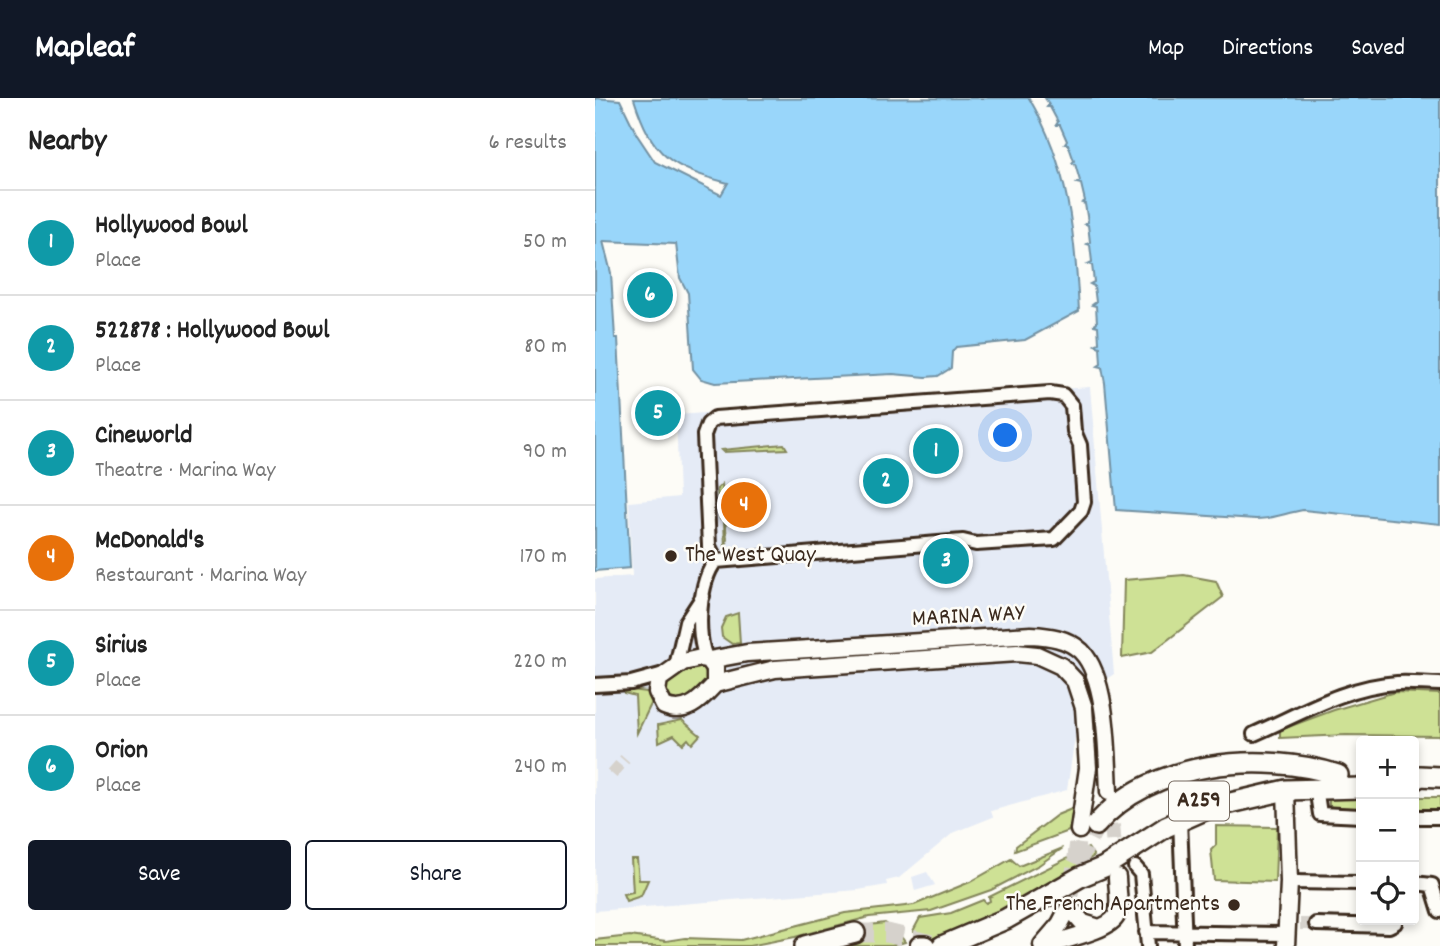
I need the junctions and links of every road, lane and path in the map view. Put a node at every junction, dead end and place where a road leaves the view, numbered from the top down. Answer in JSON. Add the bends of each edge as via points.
{"nodes":[{"id":1,"x":716,"y":561,"type":"junction"},
{"id":2,"x":703,"y":596,"type":"junction"},
{"id":3,"x":708,"y":660,"type":"junction"},
{"id":4,"x":670,"y":670,"type":"junction"},
{"id":5,"x":631,"y":683,"type":"junction"},
{"id":6,"x":715,"y":684,"type":"junction"},
{"id":7,"x":1440,"y":684,"type":"edge"},
{"id":8,"x":595,"y":685,"type":"edge"},
{"id":9,"x":657,"y":694,"type":"junction"},
{"id":10,"x":1254,"y":734,"type":"dead end"},
{"id":11,"x":1338,"y":775,"type":"junction"},
{"id":12,"x":1356,"y":776,"type":"edge"},
{"id":13,"x":1419,"y":777,"type":"edge"},
{"id":14,"x":1440,"y":777,"type":"edge"},
{"id":15,"x":1419,"y":784,"type":"edge"},
{"id":16,"x":1317,"y":787,"type":"junction"},
{"id":17,"x":1356,"y":788,"type":"edge"},
{"id":18,"x":1440,"y":789,"type":"edge"},
{"id":19,"x":1286,"y":790,"type":"junction"},
{"id":20,"x":1109,"y":792,"type":"tunnel mouth"},
{"id":21,"x":1356,"y":816,"type":"edge"},
{"id":22,"x":1419,"y":817,"type":"edge"},
{"id":23,"x":1440,"y":817,"type":"edge"},
{"id":24,"x":1180,"y":820,"type":"junction"},
{"id":25,"x":1088,"y":827,"type":"joint"},
{"id":26,"x":1135,"y":867,"type":"dead end"},
{"id":27,"x":1080,"y":877,"type":"junction"},
{"id":28,"x":1117,"y":877,"type":"tunnel mouth"},
{"id":29,"x":1289,"y":882,"type":"junction"},
{"id":30,"x":1356,"y":883,"type":"edge"},
{"id":31,"x":1419,"y":884,"type":"edge"},
{"id":32,"x":1440,"y":911,"type":"edge"},
{"id":33,"x":1316,"y":924,"type":"tunnel mouth"},
{"id":34,"x":1391,"y":925,"type":"edge"},
{"id":35,"x":1102,"y":928,"type":"junction"},
{"id":36,"x":1146,"y":932,"type":"junction"},
{"id":37,"x":1184,"y":932,"type":"junction"},
{"id":38,"x":1290,"y":932,"type":"edge"},
{"id":39,"x":855,"y":933,"type":"tunnel mouth"},
{"id":40,"x":946,"y":945,"type":"edge"},
{"id":41,"x":805,"y":946,"type":"edge"},
{"id":42,"x":920,"y":946,"type":"edge"},
{"id":43,"x":925,"y":946,"type":"edge"},
{"id":44,"x":1043,"y":946,"type":"edge"},
{"id":45,"x":1148,"y":946,"type":"edge"},
{"id":46,"x":1185,"y":946,"type":"edge"}],
"edges":[{"from":1,"to":1,"type":"street","via":[[879,545],[1054,538],[1075,519],[1084,502],[1072,406],[1063,395],[1050,394],[715,418],[703,436],[708,534]]},
{"from":1,"to":2,"type":"street"},
{"from":2,"to":3,"type":"street","via":[[699,642]]},
{"from":2,"to":4,"type":"street","via":[[686,622]]},
{"from":3,"to":4,"type":"street","via":[[694,659]]},
{"from":3,"to":6,"type":"street","via":[[716,671]]},
{"from":3,"to":20,"type":"street","name":"MARINA WAY","via":[[747,653],[1031,635],[1062,640],[1081,651],[1095,675]]},
{"from":4,"to":5,"type":"street"},
{"from":4,"to":9,"type":"street","via":[[657,683]]},
{"from":5,"to":8,"type":"street"},
{"from":5,"to":9,"type":"street"},
{"from":6,"to":9,"type":"street","via":[[697,703],[682,709],[667,707]]},
{"from":6,"to":25,"type":"street","name":"MARINA WAY","via":[[804,667],[998,654],[1043,657],[1069,674],[1083,701],[1088,768],[1083,806]]},
{"from":7,"to":10,"type":"street","via":[[1373,686]]},
{"from":11,"to":12,"type":"main road","number":"A259"},
{"from":11,"to":25,"type":"main road","via":[[1250,763],[1203,767],[1139,790]]},
{"from":11,"to":27,"type":"main road","number":"A259","via":[[1263,783],[1201,800],[1131,836],[1098,858]]},
{"from":13,"to":14,"type":"main road"},
{"from":15,"to":18,"type":"main road"},
{"from":16,"to":17,"type":"main road","number":"A259"},
{"from":16,"to":19,"type":"main road","number":"A259"},
{"from":16,"to":21,"type":"street","via":[[1320,814]]},
{"from":19,"to":24,"type":"main road","number":"A259","via":[[1238,799]]},
{"from":19,"to":29,"type":"street"},
{"from":22,"to":23,"type":"street"},
{"from":24,"to":27,"type":"main road","number":"A259"},
{"from":24,"to":37,"type":"street"},
{"from":26,"to":36,"type":"street","via":[[1141,874]]},
{"from":27,"to":40,"type":"main road","number":"A259","via":[[1006,919]]},
{"from":28,"to":35,"type":"street","via":[[1118,911]]},
{"from":29,"to":30,"type":"street"},
{"from":29,"to":38,"type":"street"},
{"from":31,"to":32,"type":"street","via":[[1432,885]]},
{"from":33,"to":34,"type":"street"},
{"from":35,"to":44,"type":"street"},
{"from":35,"to":44,"type":"street","via":[[1083,923],[1069,906]]},
{"from":36,"to":37,"type":"street"},
{"from":36,"to":45,"type":"street"},
{"from":37,"to":38,"type":"street"},
{"from":37,"to":46,"type":"street"},
{"from":39,"to":41,"type":"main road"},
{"from":42,"to":43,"type":"main road"}]}
